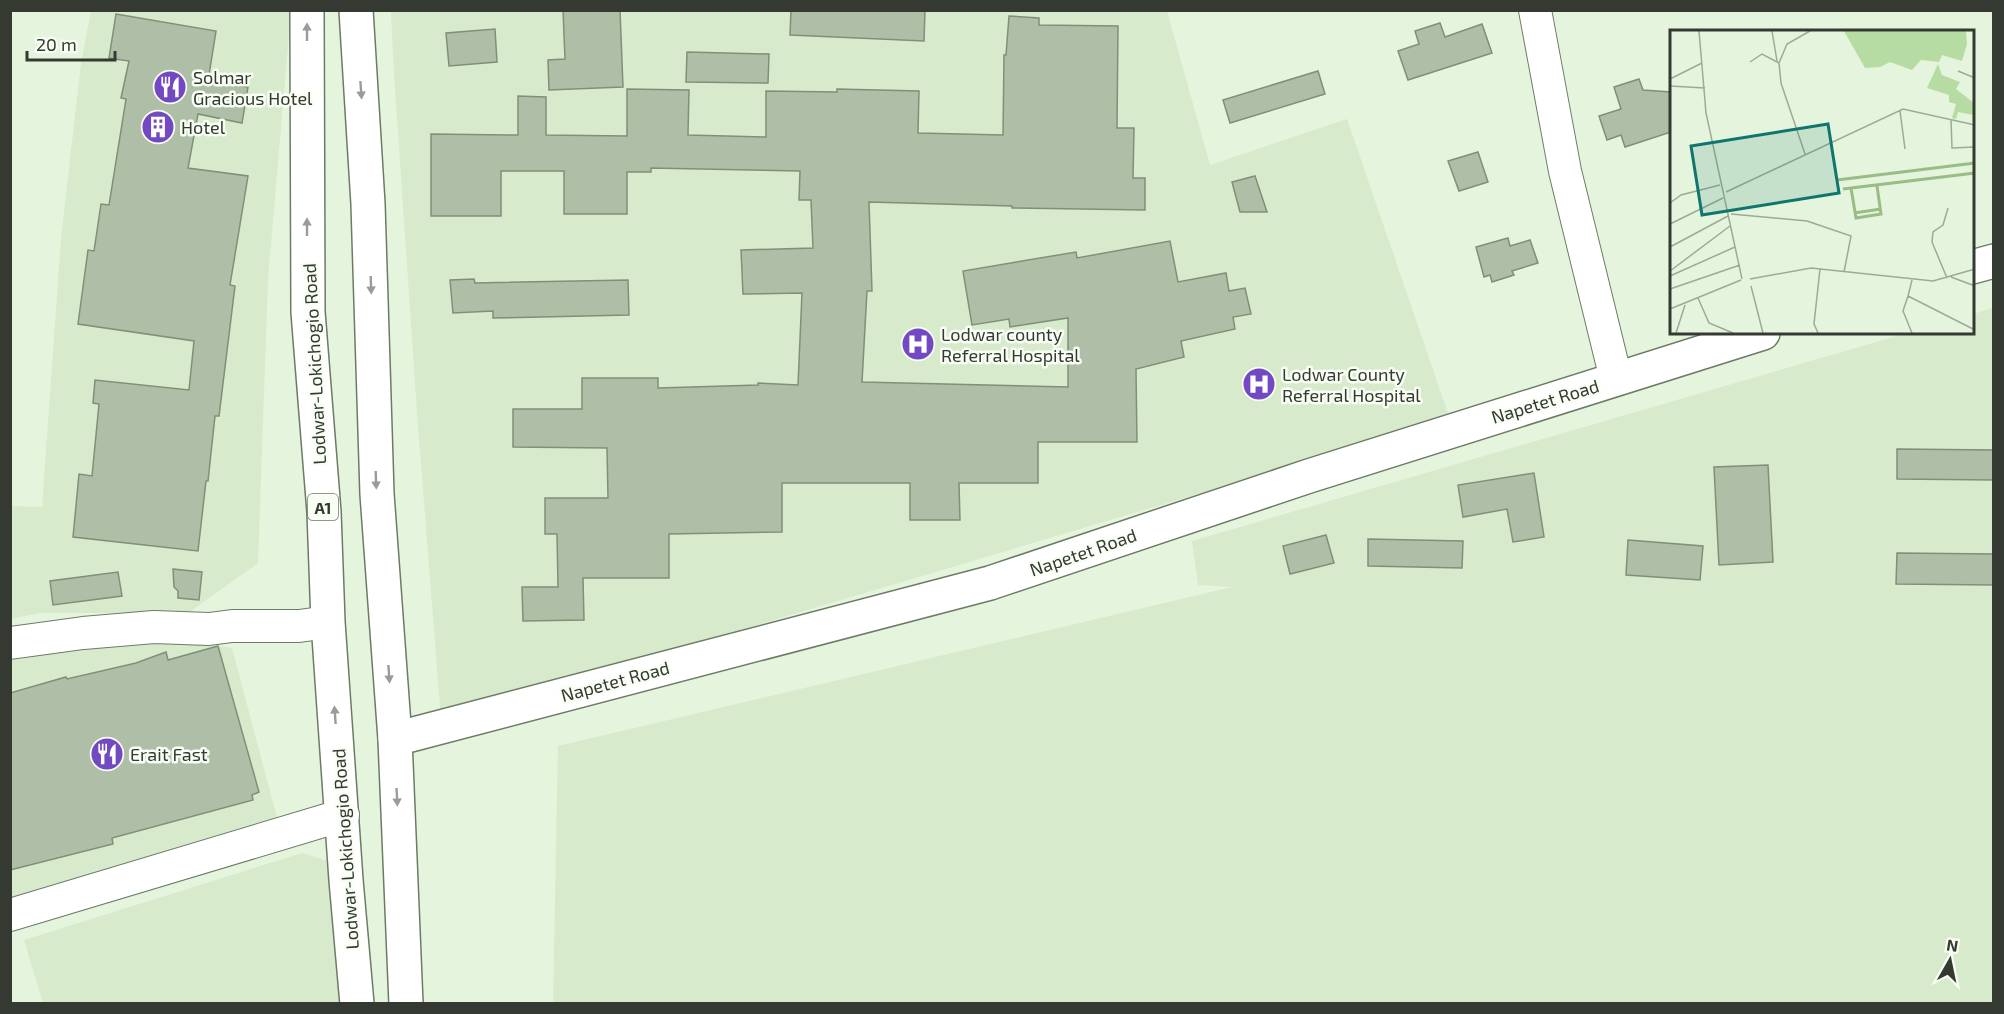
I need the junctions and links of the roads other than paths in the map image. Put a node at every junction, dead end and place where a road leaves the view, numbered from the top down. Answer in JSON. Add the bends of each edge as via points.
{"nodes":[{"id":1,"x":307,"y":10,"type":"edge"},
{"id":2,"x":356,"y":10,"type":"edge"},
{"id":3,"x":1535,"y":10,"type":"edge"},
{"id":4,"x":1994,"y":261,"type":"edge"},
{"id":5,"x":1974,"y":266,"type":"edge"},
{"id":6,"x":1759,"y":334,"type":"edge"},
{"id":7,"x":1617,"y":379,"type":"junction"},
{"id":8,"x":328,"y":622,"type":"junction"},
{"id":9,"x":10,"y":643,"type":"edge"},
{"id":10,"x":394,"y":739,"type":"junction"},
{"id":11,"x":343,"y":815,"type":"junction"},
{"id":12,"x":10,"y":915,"type":"edge"},
{"id":13,"x":357,"y":1004,"type":"edge"},
{"id":14,"x":406,"y":1004,"type":"edge"}],
"edges":[{"from":8,"to":1,"type":"main road","name":"Lodwar-Lokichogio Road","number":"A1","one_way":true,"via":[[324,512],[308,312]]},
{"from":2,"to":10,"type":"main road","one_way":true,"via":[[368,204],[377,494]]},
{"from":3,"to":7,"type":"street","via":[[1565,171]]},
{"from":4,"to":5,"type":"main road"},
{"from":6,"to":7,"type":"main road","name":"Napetet Road"},
{"from":7,"to":10,"type":"main road","name":"Napetet Road","via":[[1309,476],[990,583]]},
{"from":8,"to":9,"type":"street","via":[[209,629],[154,627]]},
{"from":11,"to":8,"type":"main road","name":"Lodwar-Lokichogio Road","number":"A1","one_way":true},
{"from":10,"to":14,"type":"main road","one_way":true},
{"from":11,"to":12,"type":"street"},
{"from":11,"to":13,"type":"main road","name":"Lodwar-Lokichogio Road","number":"A1"}]}
